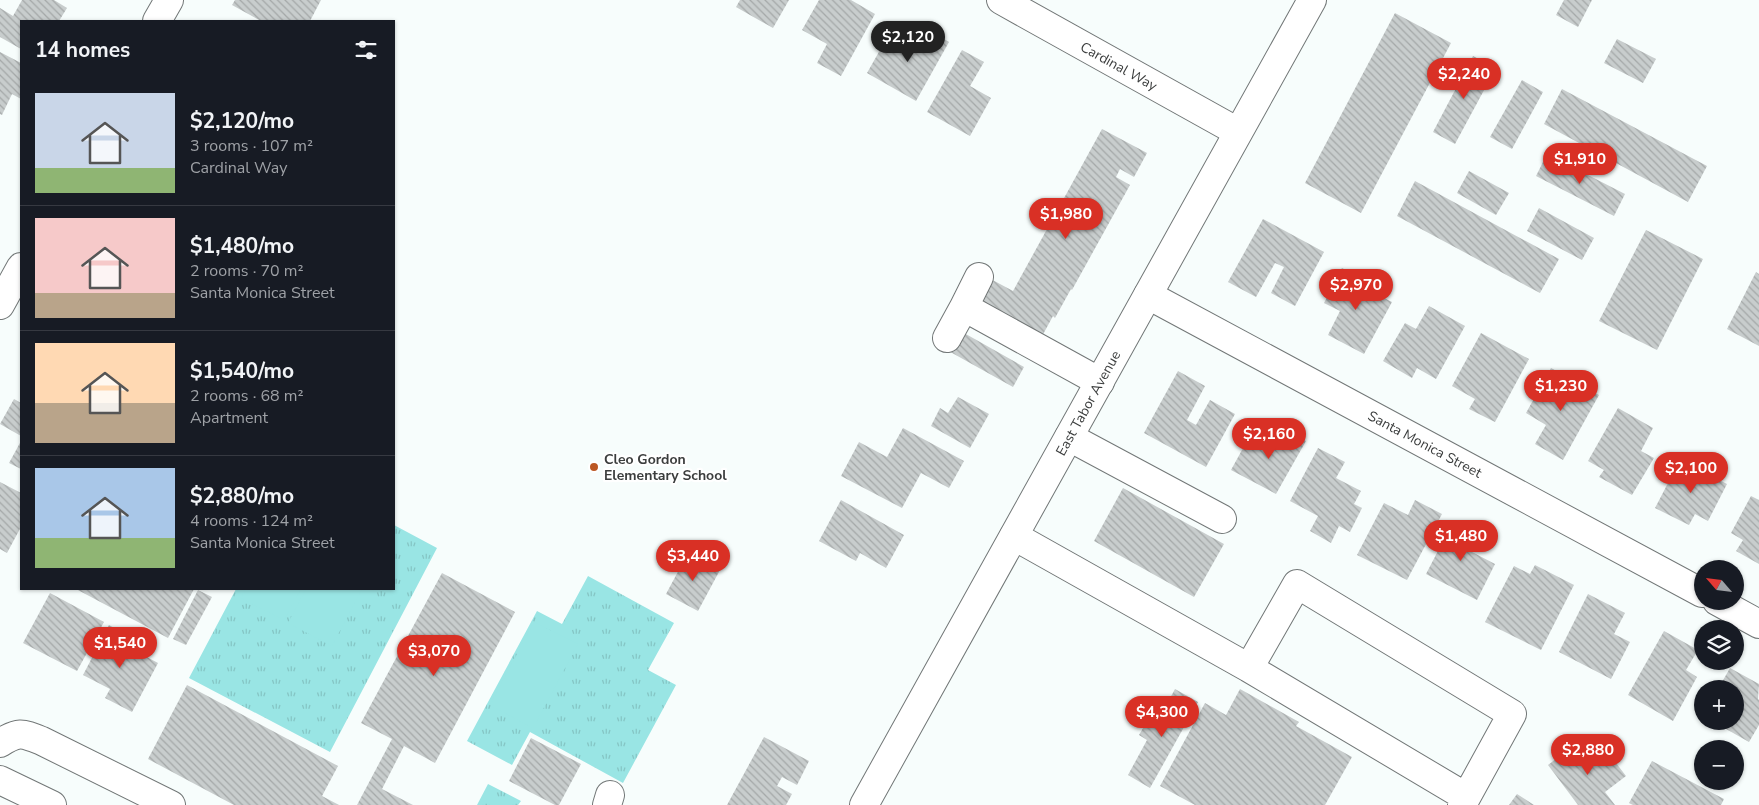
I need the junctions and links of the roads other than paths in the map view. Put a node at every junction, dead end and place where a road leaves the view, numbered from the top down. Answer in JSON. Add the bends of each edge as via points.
{"nodes":[{"id":1,"x":169,"y":0,"type":"edge"},
{"id":2,"x":1001,"y":0,"type":"edge"},
{"id":3,"x":1312,"y":0,"type":"edge"},
{"id":4,"x":158,"y":20,"type":"edge"},
{"id":5,"x":1238,"y":132,"type":"junction"},
{"id":6,"x":20,"y":269,"type":"edge"},
{"id":7,"x":979,"y":277,"type":"dead end"},
{"id":8,"x":1148,"y":295,"type":"junction"},
{"id":9,"x":0,"y":305,"type":"edge"},
{"id":10,"x":964,"y":307,"type":"junction"},
{"id":11,"x":947,"y":338,"type":"dead end"},
{"id":12,"x":1100,"y":382,"type":"junction"},
{"id":13,"x":1069,"y":437,"type":"junction"},
{"id":14,"x":1222,"y":519,"type":"dead end"},
{"id":15,"x":1014,"y":536,"type":"junction"},
{"id":16,"x":1694,"y":589,"type":"edge"},
{"id":17,"x":1734,"y":610,"type":"edge"},
{"id":18,"x":1759,"y":624,"type":"edge"},
{"id":19,"x":1249,"y":668,"type":"junction"},
{"id":20,"x":0,"y":743,"type":"edge"},
{"id":21,"x":0,"y":780,"type":"edge"},
{"id":22,"x":1464,"y":801,"type":"edge"},
{"id":23,"x":52,"y":805,"type":"edge"},
{"id":24,"x":171,"y":805,"type":"edge"},
{"id":25,"x":864,"y":805,"type":"edge"}],
"edges":[{"from":1,"to":4,"type":"street"},
{"from":2,"to":5,"type":"street","name":"Cardinal Way"},
{"from":3,"to":5,"type":"street","name":"East Tabor Avenue"},
{"from":5,"to":8,"type":"street","name":"East Tabor Avenue"},
{"from":6,"to":9,"type":"street"},
{"from":7,"to":10,"type":"street"},
{"from":8,"to":12,"type":"street","name":"East Tabor Avenue"},
{"from":8,"to":16,"type":"street","name":"Santa Monica Street"},
{"from":10,"to":11,"type":"street"},
{"from":10,"to":12,"type":"street"},
{"from":12,"to":13,"type":"street","name":"East Tabor Avenue"},
{"from":13,"to":14,"type":"street"},
{"from":13,"to":15,"type":"street","name":"East Tabor Avenue"},
{"from":15,"to":19,"type":"street"},
{"from":15,"to":25,"type":"street","name":"East Tabor Avenue"},
{"from":17,"to":18,"type":"street"},
{"from":19,"to":22,"type":"street"},
{"from":19,"to":22,"type":"street","via":[[1297,584],[1512,714]]},
{"from":20,"to":24,"type":"street","via":[[22,733]]},
{"from":21,"to":23,"type":"street"}]}
